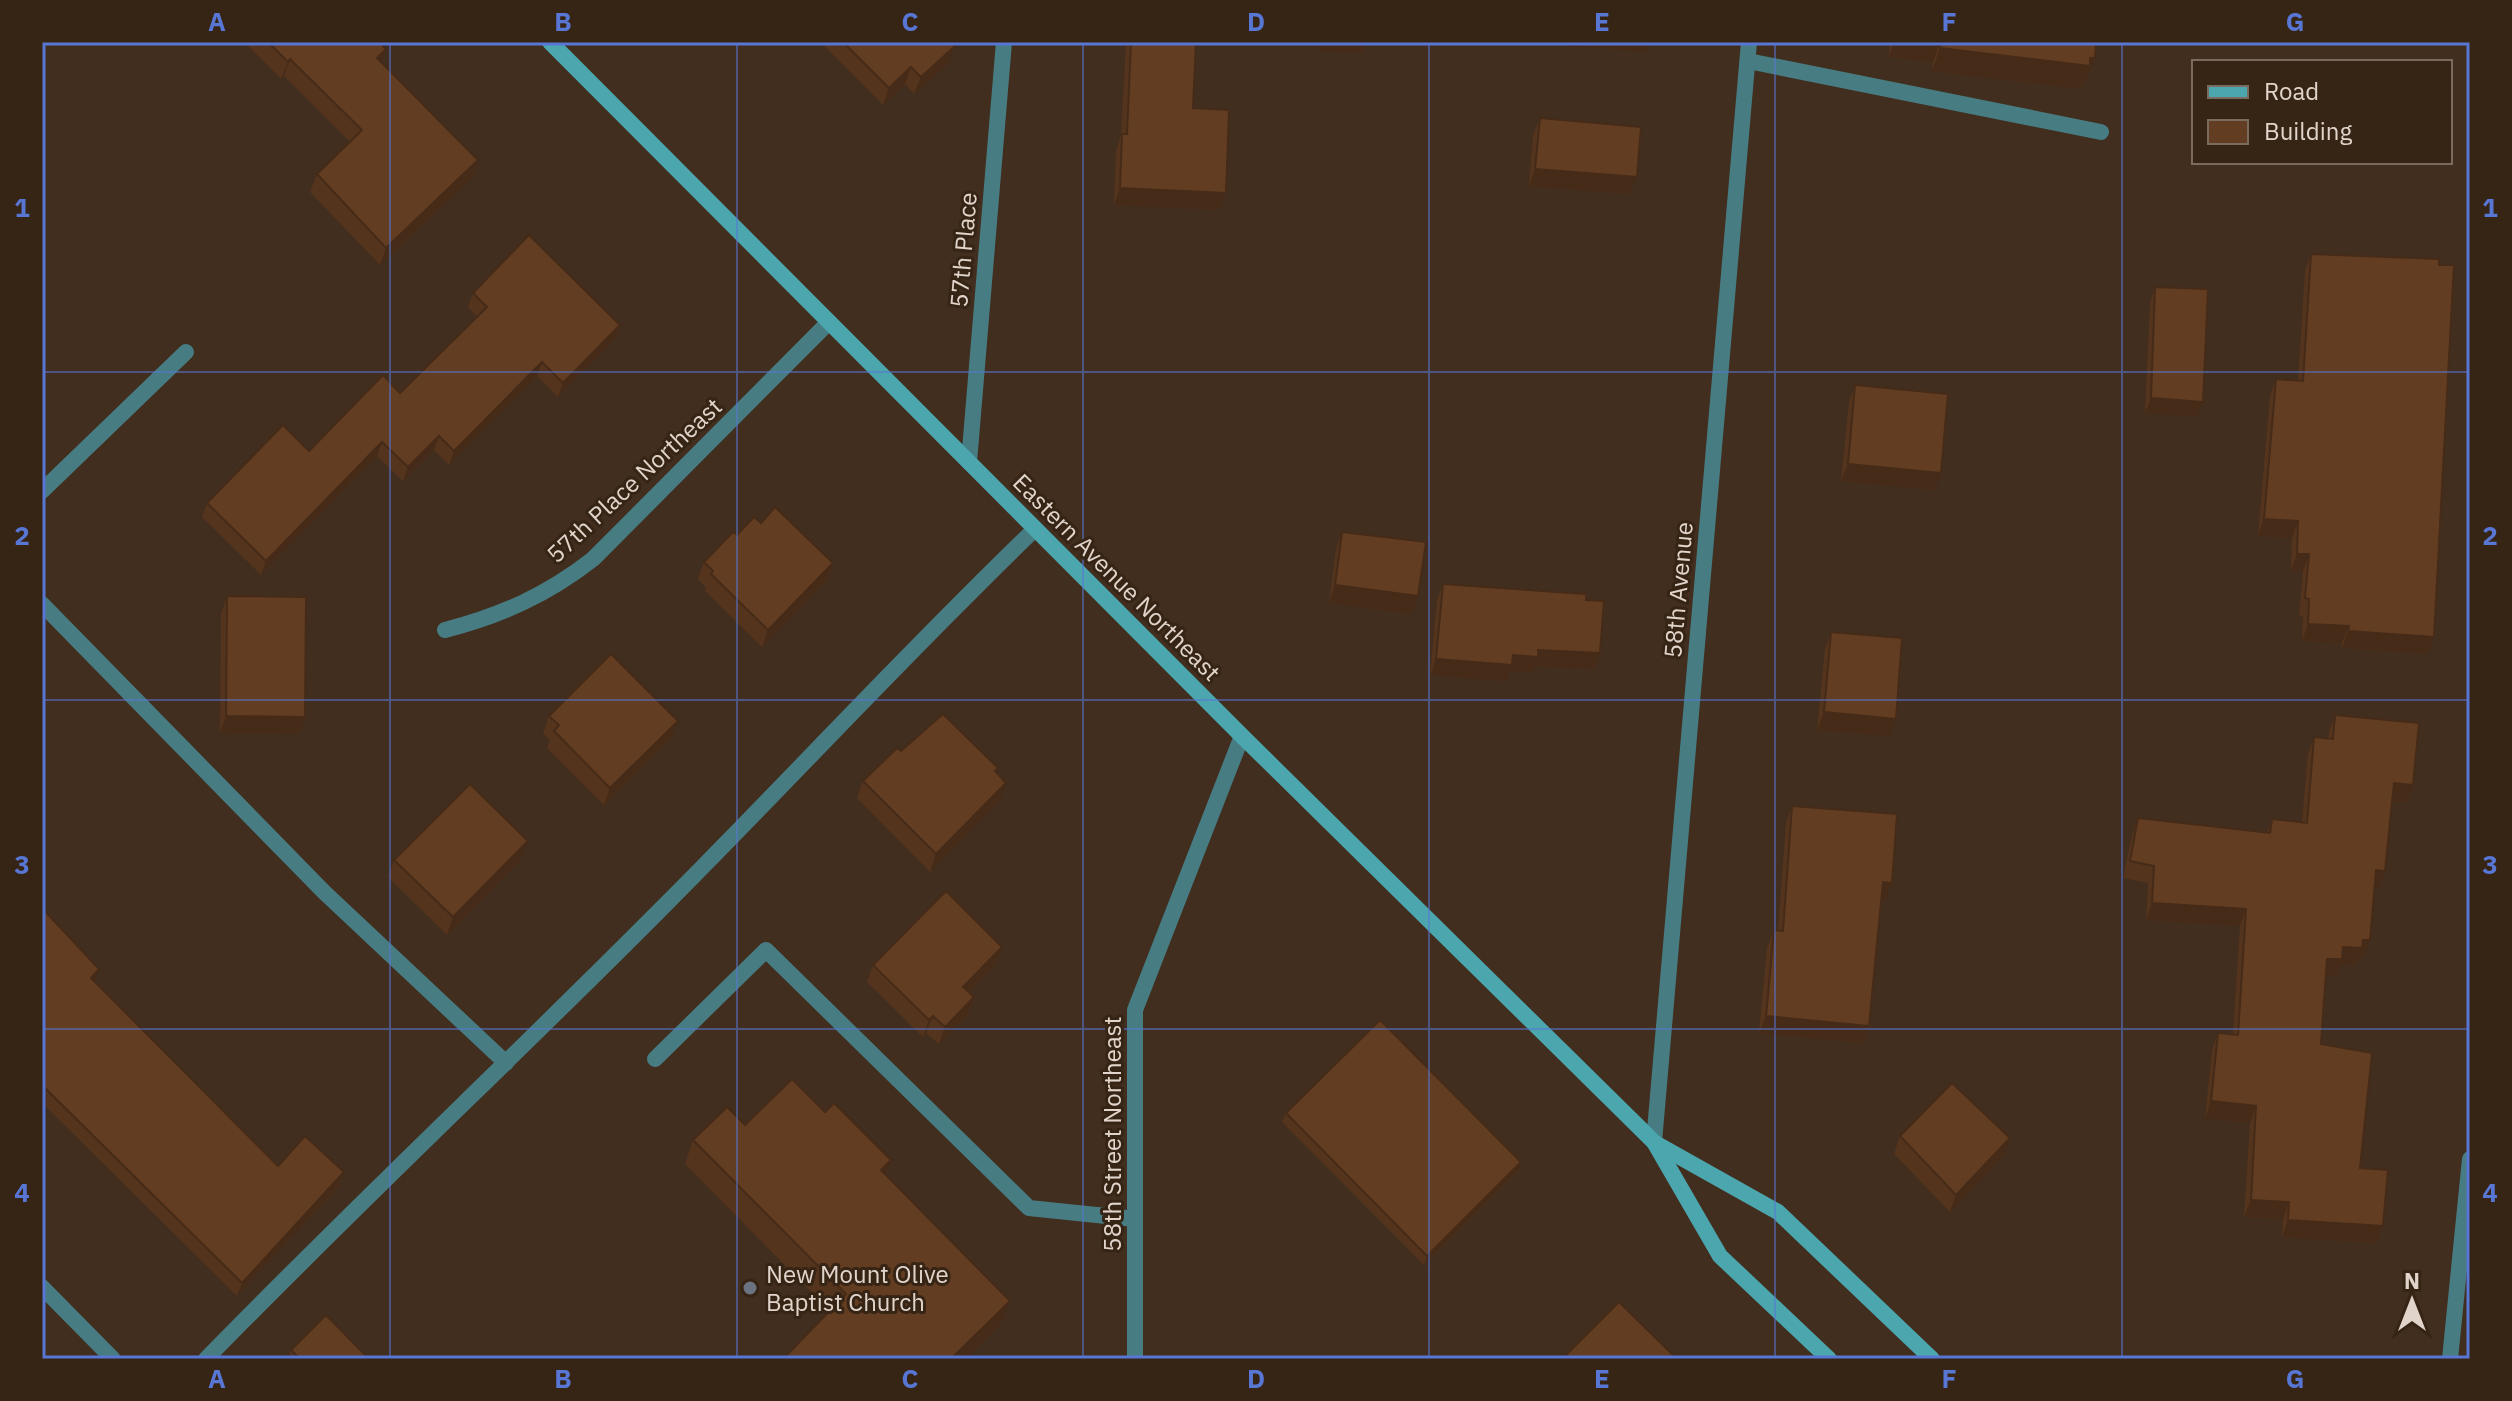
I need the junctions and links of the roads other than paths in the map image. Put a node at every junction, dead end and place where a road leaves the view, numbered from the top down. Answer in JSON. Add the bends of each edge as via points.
{"nodes":[{"id":1,"x":550,"y":42,"type":"edge"},
{"id":2,"x":1004,"y":42,"type":"edge"},
{"id":3,"x":1749,"y":42,"type":"edge"},
{"id":4,"x":1748,"y":61,"type":"junction"},
{"id":5,"x":2101,"y":132,"type":"dead end"},
{"id":6,"x":829,"y":322,"type":"junction"},
{"id":7,"x":186,"y":352,"type":"dead end"},
{"id":8,"x":969,"y":462,"type":"junction"},
{"id":9,"x":42,"y":491,"type":"edge"},
{"id":10,"x":1035,"y":529,"type":"junction"},
{"id":11,"x":42,"y":604,"type":"edge"},
{"id":12,"x":445,"y":630,"type":"dead end"},
{"id":13,"x":1242,"y":736,"type":"junction"},
{"id":14,"x":655,"y":1059,"type":"dead end"},
{"id":15,"x":506,"y":1063,"type":"junction"},
{"id":16,"x":1654,"y":1142,"type":"junction"},
{"id":17,"x":2470,"y":1159,"type":"edge"},
{"id":18,"x":1135,"y":1219,"type":"junction"},
{"id":19,"x":42,"y":1287,"type":"edge"},
{"id":20,"x":113,"y":1359,"type":"edge"},
{"id":21,"x":206,"y":1359,"type":"edge"},
{"id":22,"x":1135,"y":1359,"type":"edge"},
{"id":23,"x":1829,"y":1359,"type":"edge"},
{"id":24,"x":1932,"y":1359,"type":"edge"},
{"id":25,"x":2450,"y":1359,"type":"edge"}],
"edges":[{"from":1,"to":6,"type":"main road","name":"Eastern Avenue Northeast"},
{"from":2,"to":8,"type":"street","name":"57th Place"},
{"from":3,"to":4,"type":"street","name":"58th Avenue"},
{"from":4,"to":5,"type":"street"},
{"from":4,"to":16,"type":"street","name":"58th Avenue"},
{"from":6,"to":8,"type":"main road","name":"Eastern Avenue Northeast"},
{"from":6,"to":12,"type":"street","name":"57th Place Northeast","via":[[593,559],[509,612]]},
{"from":7,"to":9,"type":"street"},
{"from":8,"to":10,"type":"main road","name":"Eastern Avenue Northeast"},
{"from":10,"to":13,"type":"main road","name":"Eastern Avenue Northeast"},
{"from":10,"to":15,"type":"street"},
{"from":11,"to":15,"type":"street","via":[[324,892]]},
{"from":13,"to":16,"type":"main road","name":"Eastern Avenue Northeast"},
{"from":13,"to":18,"type":"street","name":"58th Street Northeast","via":[[1135,1010]]},
{"from":14,"to":18,"type":"street","via":[[766,950],[1029,1208]]},
{"from":15,"to":21,"type":"street"},
{"from":16,"to":23,"type":"main road","name":"Eastern Avenue Northeast","via":[[1720,1256]]},
{"from":16,"to":24,"type":"main road","name":"Eastern Avenue Northeast","via":[[1778,1212]]},
{"from":17,"to":25,"type":"street"},
{"from":18,"to":22,"type":"street","name":"58th Street Northeast"},
{"from":19,"to":20,"type":"street"}]}
